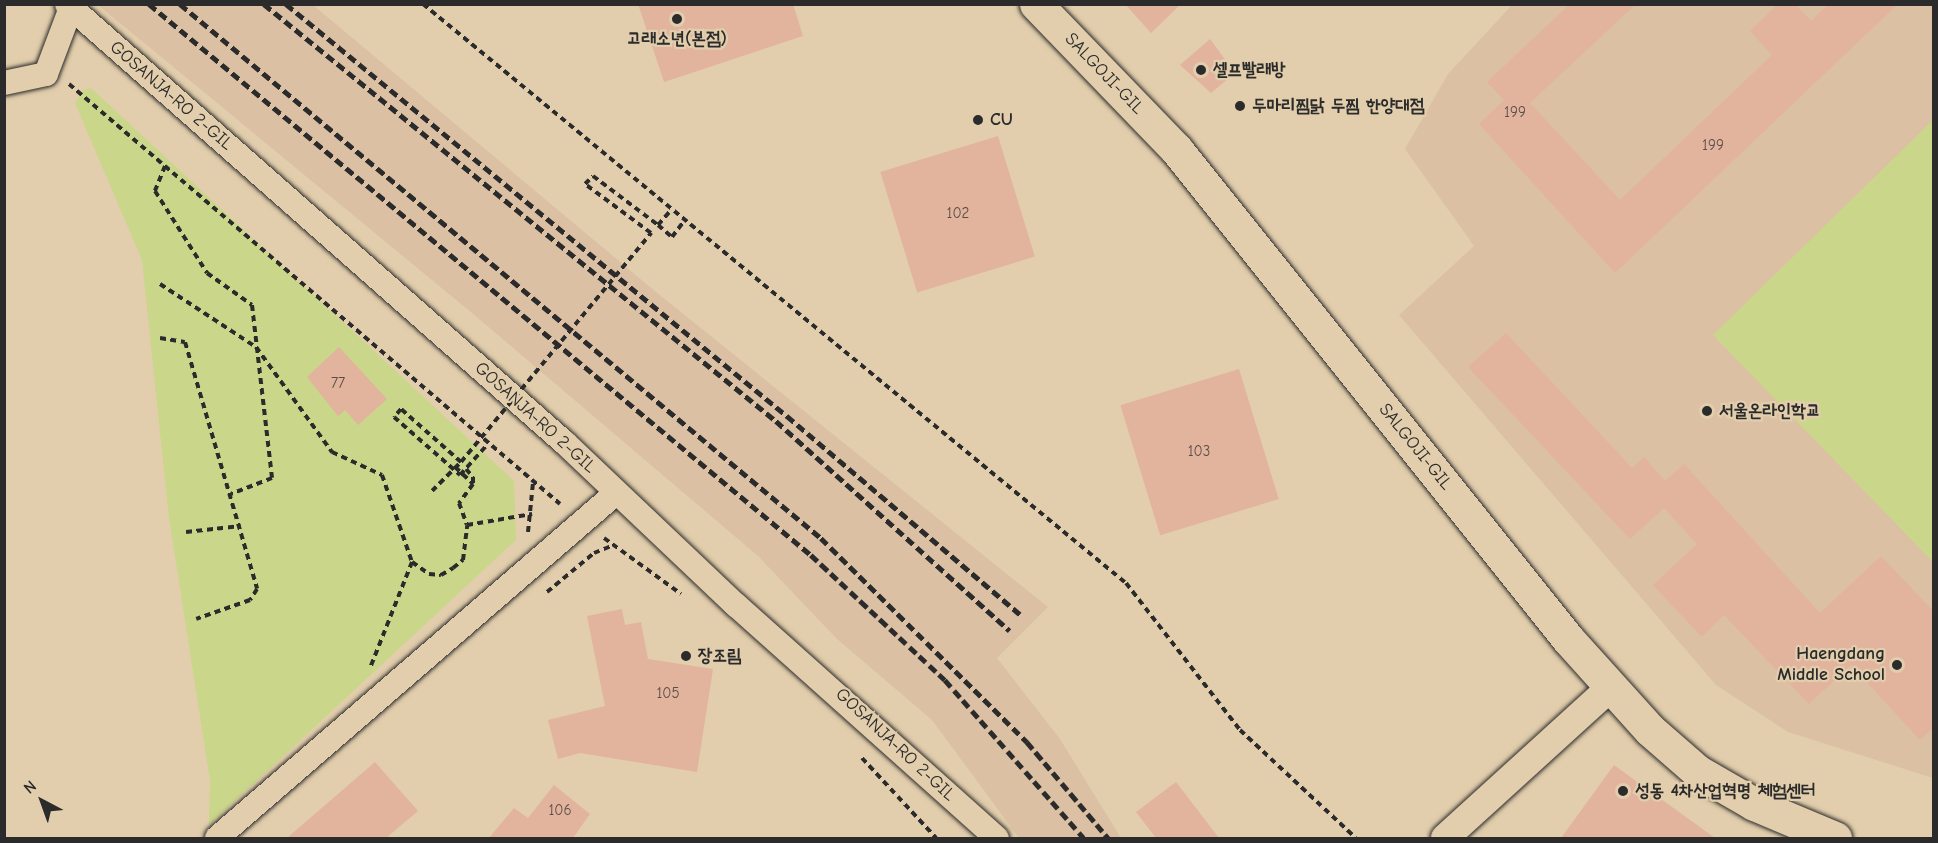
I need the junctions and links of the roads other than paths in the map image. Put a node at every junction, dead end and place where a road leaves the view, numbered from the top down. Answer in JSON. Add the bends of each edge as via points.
{"nodes":[{"id":1,"x":1036,"y":4,"type":"edge"},
{"id":2,"x":69,"y":6,"type":"edge"},
{"id":3,"x":4,"y":83,"type":"edge"},
{"id":4,"x":616,"y":493,"type":"junction"},
{"id":5,"x":1611,"y":687,"type":"junction"},
{"id":6,"x":217,"y":838,"type":"edge"},
{"id":7,"x":997,"y":838,"type":"edge"},
{"id":8,"x":1445,"y":838,"type":"edge"},
{"id":9,"x":1834,"y":838,"type":"edge"}],
"edges":[{"from":1,"to":5,"type":"main road","name":"SALGOJI-GIL","via":[[1176,148],[1568,639]]},
{"from":2,"to":3,"type":"street","via":[[46,74]]},
{"from":2,"to":4,"type":"street","name":"GOSANJA-RO 2-GIL"},
{"from":4,"to":6,"type":"street"},
{"from":4,"to":7,"type":"street","name":"GOSANJA-RO 2-GIL"},
{"from":5,"to":8,"type":"street"},
{"from":5,"to":9,"type":"main road","name":"SALGOJI-GIL","via":[[1650,730],[1697,771],[1754,804]]}]}
